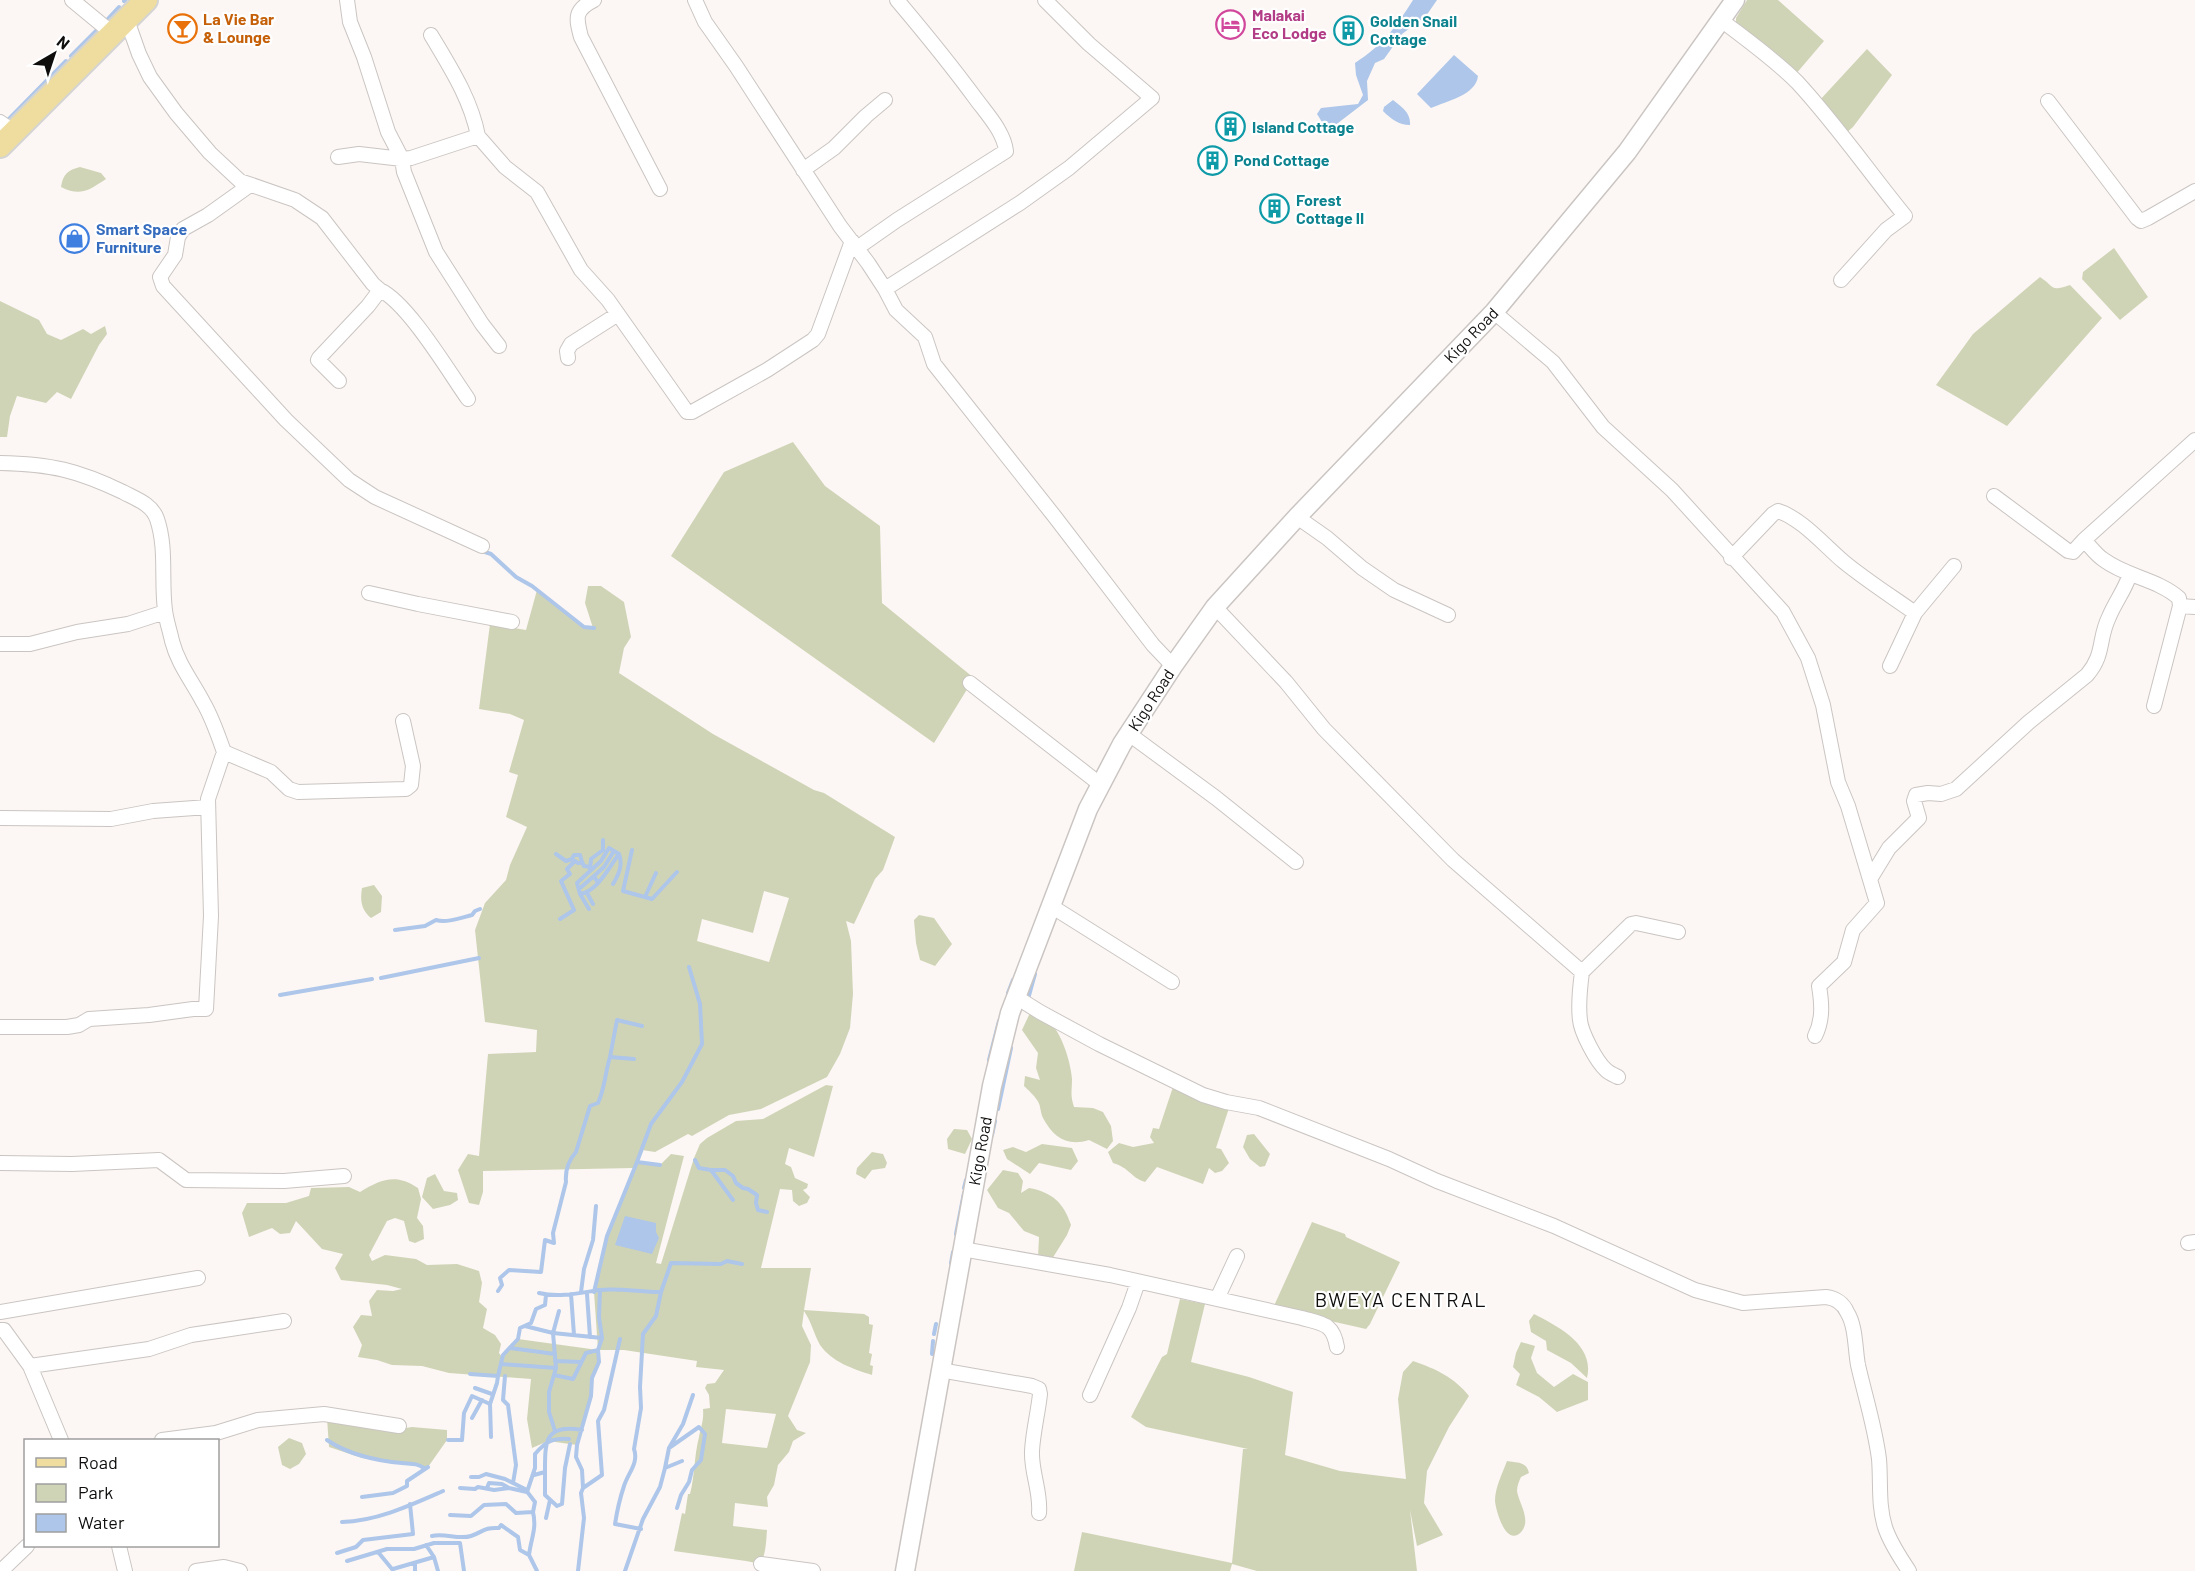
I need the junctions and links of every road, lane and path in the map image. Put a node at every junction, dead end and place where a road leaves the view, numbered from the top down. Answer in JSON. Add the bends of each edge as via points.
{"nodes":[{"id":1,"x":72,"y":0,"type":"edge"},
{"id":2,"x":146,"y":0,"type":"edge"},
{"id":3,"x":347,"y":0,"type":"edge"},
{"id":4,"x":594,"y":0,"type":"edge"},
{"id":5,"x":695,"y":0,"type":"edge"},
{"id":6,"x":897,"y":0,"type":"edge"},
{"id":7,"x":1045,"y":0,"type":"edge"},
{"id":8,"x":1735,"y":0,"type":"edge"},
{"id":9,"x":1721,"y":20,"type":"junction"},
{"id":10,"x":119,"y":27,"type":"junction"},
{"id":11,"x":431,"y":35,"type":"dead end"},
{"id":12,"x":885,"y":100,"type":"dead end"},
{"id":13,"x":2048,"y":101,"type":"dead end"},
{"id":14,"x":4,"y":133,"type":"edge"},
{"id":15,"x":478,"y":136,"type":"junction"},
{"id":16,"x":338,"y":157,"type":"dead end"},
{"id":17,"x":402,"y":159,"type":"junction"},
{"id":18,"x":803,"y":170,"type":"junction"},
{"id":19,"x":250,"y":185,"type":"junction"},
{"id":20,"x":660,"y":189,"type":"dead end"},
{"id":21,"x":2195,"y":191,"type":"edge"},
{"id":22,"x":854,"y":245,"type":"junction"},
{"id":23,"x":1841,"y":280,"type":"dead end"},
{"id":24,"x":885,"y":289,"type":"junction"},
{"id":25,"x":380,"y":290,"type":"junction"},
{"id":26,"x":1494,"y":312,"type":"junction"},
{"id":27,"x":618,"y":314,"type":"junction"},
{"id":28,"x":499,"y":346,"type":"dead end"},
{"id":29,"x":568,"y":358,"type":"dead end"},
{"id":30,"x":339,"y":381,"type":"dead end"},
{"id":31,"x":468,"y":399,"type":"dead end"},
{"id":32,"x":2195,"y":440,"type":"edge"},
{"id":33,"x":0,"y":463,"type":"edge"},
{"id":34,"x":1994,"y":496,"type":"dead end"},
{"id":35,"x":1297,"y":517,"type":"junction"},
{"id":36,"x":2084,"y":540,"type":"junction"},
{"id":37,"x":482,"y":546,"type":"dead end"},
{"id":38,"x":1731,"y":558,"type":"junction"},
{"id":39,"x":1954,"y":566,"type":"dead end"},
{"id":40,"x":2130,"y":574,"type":"junction"},
{"id":41,"x":369,"y":593,"type":"dead end"},
{"id":42,"x":2180,"y":606,"type":"junction"},
{"id":43,"x":2195,"y":607,"type":"edge"},
{"id":44,"x":1215,"y":608,"type":"junction"},
{"id":45,"x":165,"y":612,"type":"junction"},
{"id":46,"x":1915,"y":614,"type":"junction"},
{"id":47,"x":1448,"y":615,"type":"dead end"},
{"id":48,"x":512,"y":622,"type":"dead end"},
{"id":49,"x":0,"y":644,"type":"edge"},
{"id":50,"x":1173,"y":666,"type":"junction"},
{"id":51,"x":1890,"y":666,"type":"dead end"},
{"id":52,"x":970,"y":683,"type":"dead end"},
{"id":53,"x":2154,"y":706,"type":"dead end"},
{"id":54,"x":403,"y":721,"type":"dead end"},
{"id":55,"x":1129,"y":734,"type":"junction"},
{"id":56,"x":224,"y":752,"type":"junction"},
{"id":57,"x":1101,"y":784,"type":"junction"},
{"id":58,"x":208,"y":807,"type":"junction"},
{"id":59,"x":0,"y":818,"type":"edge"},
{"id":60,"x":1296,"y":862,"type":"dead end"},
{"id":61,"x":1870,"y":879,"type":"junction"},
{"id":62,"x":1051,"y":906,"type":"junction"},
{"id":63,"x":1678,"y":932,"type":"dead end"},
{"id":64,"x":1582,"y":972,"type":"junction"},
{"id":65,"x":1172,"y":982,"type":"dead end"},
{"id":66,"x":1016,"y":997,"type":"junction"},
{"id":67,"x":0,"y":1027,"type":"edge"},
{"id":68,"x":1815,"y":1036,"type":"dead end"},
{"id":69,"x":1618,"y":1077,"type":"dead end"},
{"id":70,"x":0,"y":1163,"type":"edge"},
{"id":71,"x":344,"y":1176,"type":"dead end"},
{"id":72,"x":962,"y":1249,"type":"junction"},
{"id":73,"x":1237,"y":1256,"type":"dead end"},
{"id":74,"x":198,"y":1278,"type":"dead end"},
{"id":75,"x":1138,"y":1282,"type":"junction"},
{"id":76,"x":1217,"y":1299,"type":"junction"},
{"id":77,"x":0,"y":1313,"type":"edge"},
{"id":78,"x":284,"y":1321,"type":"dead end"},
{"id":79,"x":2,"y":1330,"type":"edge"},
{"id":80,"x":1336,"y":1347,"type":"dead end"},
{"id":81,"x":30,"y":1366,"type":"junction"},
{"id":82,"x":940,"y":1370,"type":"junction"},
{"id":83,"x":1090,"y":1395,"type":"dead end"},
{"id":84,"x":399,"y":1426,"type":"dead end"},
{"id":85,"x":61,"y":1439,"type":"edge"},
{"id":86,"x":170,"y":1439,"type":"edge"},
{"id":87,"x":1039,"y":1513,"type":"dead end"},
{"id":88,"x":25,"y":1547,"type":"edge"},
{"id":89,"x":119,"y":1547,"type":"edge"},
{"id":90,"x":761,"y":1564,"type":"dead end"},
{"id":91,"x":1,"y":1571,"type":"edge"},
{"id":92,"x":125,"y":1571,"type":"edge"},
{"id":93,"x":196,"y":1571,"type":"edge"},
{"id":94,"x":240,"y":1571,"type":"edge"},
{"id":95,"x":813,"y":1571,"type":"edge"},
{"id":96,"x":905,"y":1571,"type":"edge"},
{"id":97,"x":1909,"y":1571,"type":"edge"}],
"edges":[{"from":1,"to":10,"type":"street"},
{"from":2,"to":10,"type":"main road"},
{"from":3,"to":17,"type":"street","via":[[350,22],[388,132]]},
{"from":4,"to":20,"type":"street","via":[[578,13],[581,37]]},
{"from":5,"to":18,"type":"street","via":[[705,22]]},
{"from":6,"to":22,"type":"street","via":[[993,122],[1006,151]]},
{"from":7,"to":24,"type":"street","via":[[1152,98],[1069,168]]},
{"from":8,"to":9,"type":"street","name":"Kigo Road"},
{"from":9,"to":23,"type":"street","via":[[1796,81],[1905,216],[1886,230]]},
{"from":9,"to":26,"type":"street","name":"Kigo Road","via":[[1627,152]]},
{"from":10,"to":14,"type":"main road"},
{"from":10,"to":19,"type":"street","via":[[176,112],[232,176]]},
{"from":11,"to":15,"type":"street","via":[[459,81],[475,118]]},
{"from":12,"to":18,"type":"street","via":[[834,148]]},
{"from":13,"to":21,"type":"street","via":[[2141,221]]},
{"from":15,"to":17,"type":"street"},
{"from":15,"to":27,"type":"street","via":[[504,167],[537,192],[581,270]]},
{"from":16,"to":17,"type":"street","via":[[359,154]]},
{"from":17,"to":28,"type":"street","via":[[436,252]]},
{"from":18,"to":22,"type":"street"},
{"from":19,"to":25,"type":"street","via":[[295,200],[322,218]]},
{"from":19,"to":37,"type":"street","via":[[183,229],[175,255],[160,278],[163,286],[286,420],[349,480],[375,497]]},
{"from":22,"to":24,"type":"street"},
{"from":22,"to":27,"type":"street","via":[[813,340],[692,412],[684,410]]},
{"from":24,"to":50,"type":"street","via":[[896,310],[926,337],[934,364]]},
{"from":25,"to":30,"type":"street","via":[[318,360]]},
{"from":25,"to":31,"type":"street","via":[[414,322]]},
{"from":26,"to":35,"type":"street","name":"Kigo Road"},
{"from":26,"to":38,"type":"street","via":[[1552,362],[1603,427],[1672,490]]},
{"from":27,"to":29,"type":"street","via":[[571,344]]},
{"from":32,"to":36,"type":"street"},
{"from":33,"to":45,"type":"street","via":[[69,470],[144,502],[157,517],[160,531]]},
{"from":34,"to":36,"type":"street","via":[[2068,551],[2073,552]]},
{"from":35,"to":44,"type":"street","name":"Kigo Road"},
{"from":35,"to":47,"type":"street","via":[[1394,590]]},
{"from":36,"to":40,"type":"street","via":[[2104,560]]},
{"from":38,"to":46,"type":"street","via":[[1778,511],[1796,520],[1845,563]]},
{"from":38,"to":61,"type":"street","via":[[1783,612],[1808,658],[1823,705],[1838,782]]},
{"from":39,"to":46,"type":"street"},
{"from":40,"to":42,"type":"street","via":[[2169,589],[2180,598]]},
{"from":40,"to":61,"type":"street","via":[[2107,620],[2095,666],[1956,789],[1916,795],[1919,818],[1889,848]]},
{"from":41,"to":48,"type":"street"},
{"from":42,"to":43,"type":"street"},
{"from":42,"to":53,"type":"street"},
{"from":44,"to":50,"type":"street","name":"Kigo Road"},
{"from":44,"to":64,"type":"street","via":[[1286,682],[1324,729],[1453,860]]},
{"from":45,"to":49,"type":"street","via":[[128,624],[30,644]]},
{"from":45,"to":56,"type":"street","via":[[179,662],[205,704]]},
{"from":46,"to":51,"type":"street"},
{"from":50,"to":55,"type":"street","name":"Kigo Road"},
{"from":52,"to":57,"type":"street"},
{"from":54,"to":56,"type":"street","via":[[413,766],[411,785],[406,789],[298,792],[271,772]]},
{"from":55,"to":57,"type":"street","name":"Kigo Road"},
{"from":55,"to":60,"type":"street"},
{"from":56,"to":58,"type":"street"},
{"from":57,"to":62,"type":"street","name":"Kigo Road"},
{"from":58,"to":59,"type":"street","via":[[111,819]]},
{"from":58,"to":67,"type":"street","via":[[211,916],[206,1009],[89,1019],[67,1027]]},
{"from":61,"to":68,"type":"street","via":[[1875,906],[1853,930],[1844,962],[1819,986],[1820,1026]]},
{"from":62,"to":65,"type":"street"},
{"from":62,"to":66,"type":"street","name":"Kigo Road"},
{"from":63,"to":64,"type":"street","via":[[1631,924]]},
{"from":64,"to":69,"type":"street","via":[[1580,1016],[1584,1034],[1602,1066]]},
{"from":66,"to":72,"type":"street","name":"Kigo Road","via":[[992,1086]]},
{"from":66,"to":97,"type":"street","via":[[1098,1044],[1203,1095],[1259,1108],[1389,1159],[1554,1226],[1695,1290],[1743,1303],[1816,1297],[1841,1303],[1849,1316],[1873,1428],[1885,1528]]},
{"from":70,"to":71,"type":"street","via":[[159,1161],[186,1180]]},
{"from":72,"to":75,"type":"street"},
{"from":72,"to":82,"type":"street","name":"Kigo Road"},
{"from":73,"to":76,"type":"street"},
{"from":74,"to":77,"type":"street"},
{"from":75,"to":76,"type":"street"},
{"from":75,"to":83,"type":"street"},
{"from":76,"to":80,"type":"street","via":[[1328,1325]]},
{"from":77,"to":79,"type":"street"},
{"from":78,"to":81,"type":"street","via":[[191,1335],[149,1349]]},
{"from":79,"to":81,"type":"street"},
{"from":81,"to":85,"type":"street"},
{"from":82,"to":87,"type":"street","via":[[1039,1389],[1032,1452]]},
{"from":82,"to":96,"type":"street","name":"Kigo Road"},
{"from":84,"to":86,"type":"street","via":[[324,1414],[258,1420],[216,1433]]},
{"from":88,"to":91,"type":"street"},
{"from":89,"to":92,"type":"street"},
{"from":90,"to":95,"type":"street"},
{"from":93,"to":94,"type":"street","via":[[224,1567]]}]}
